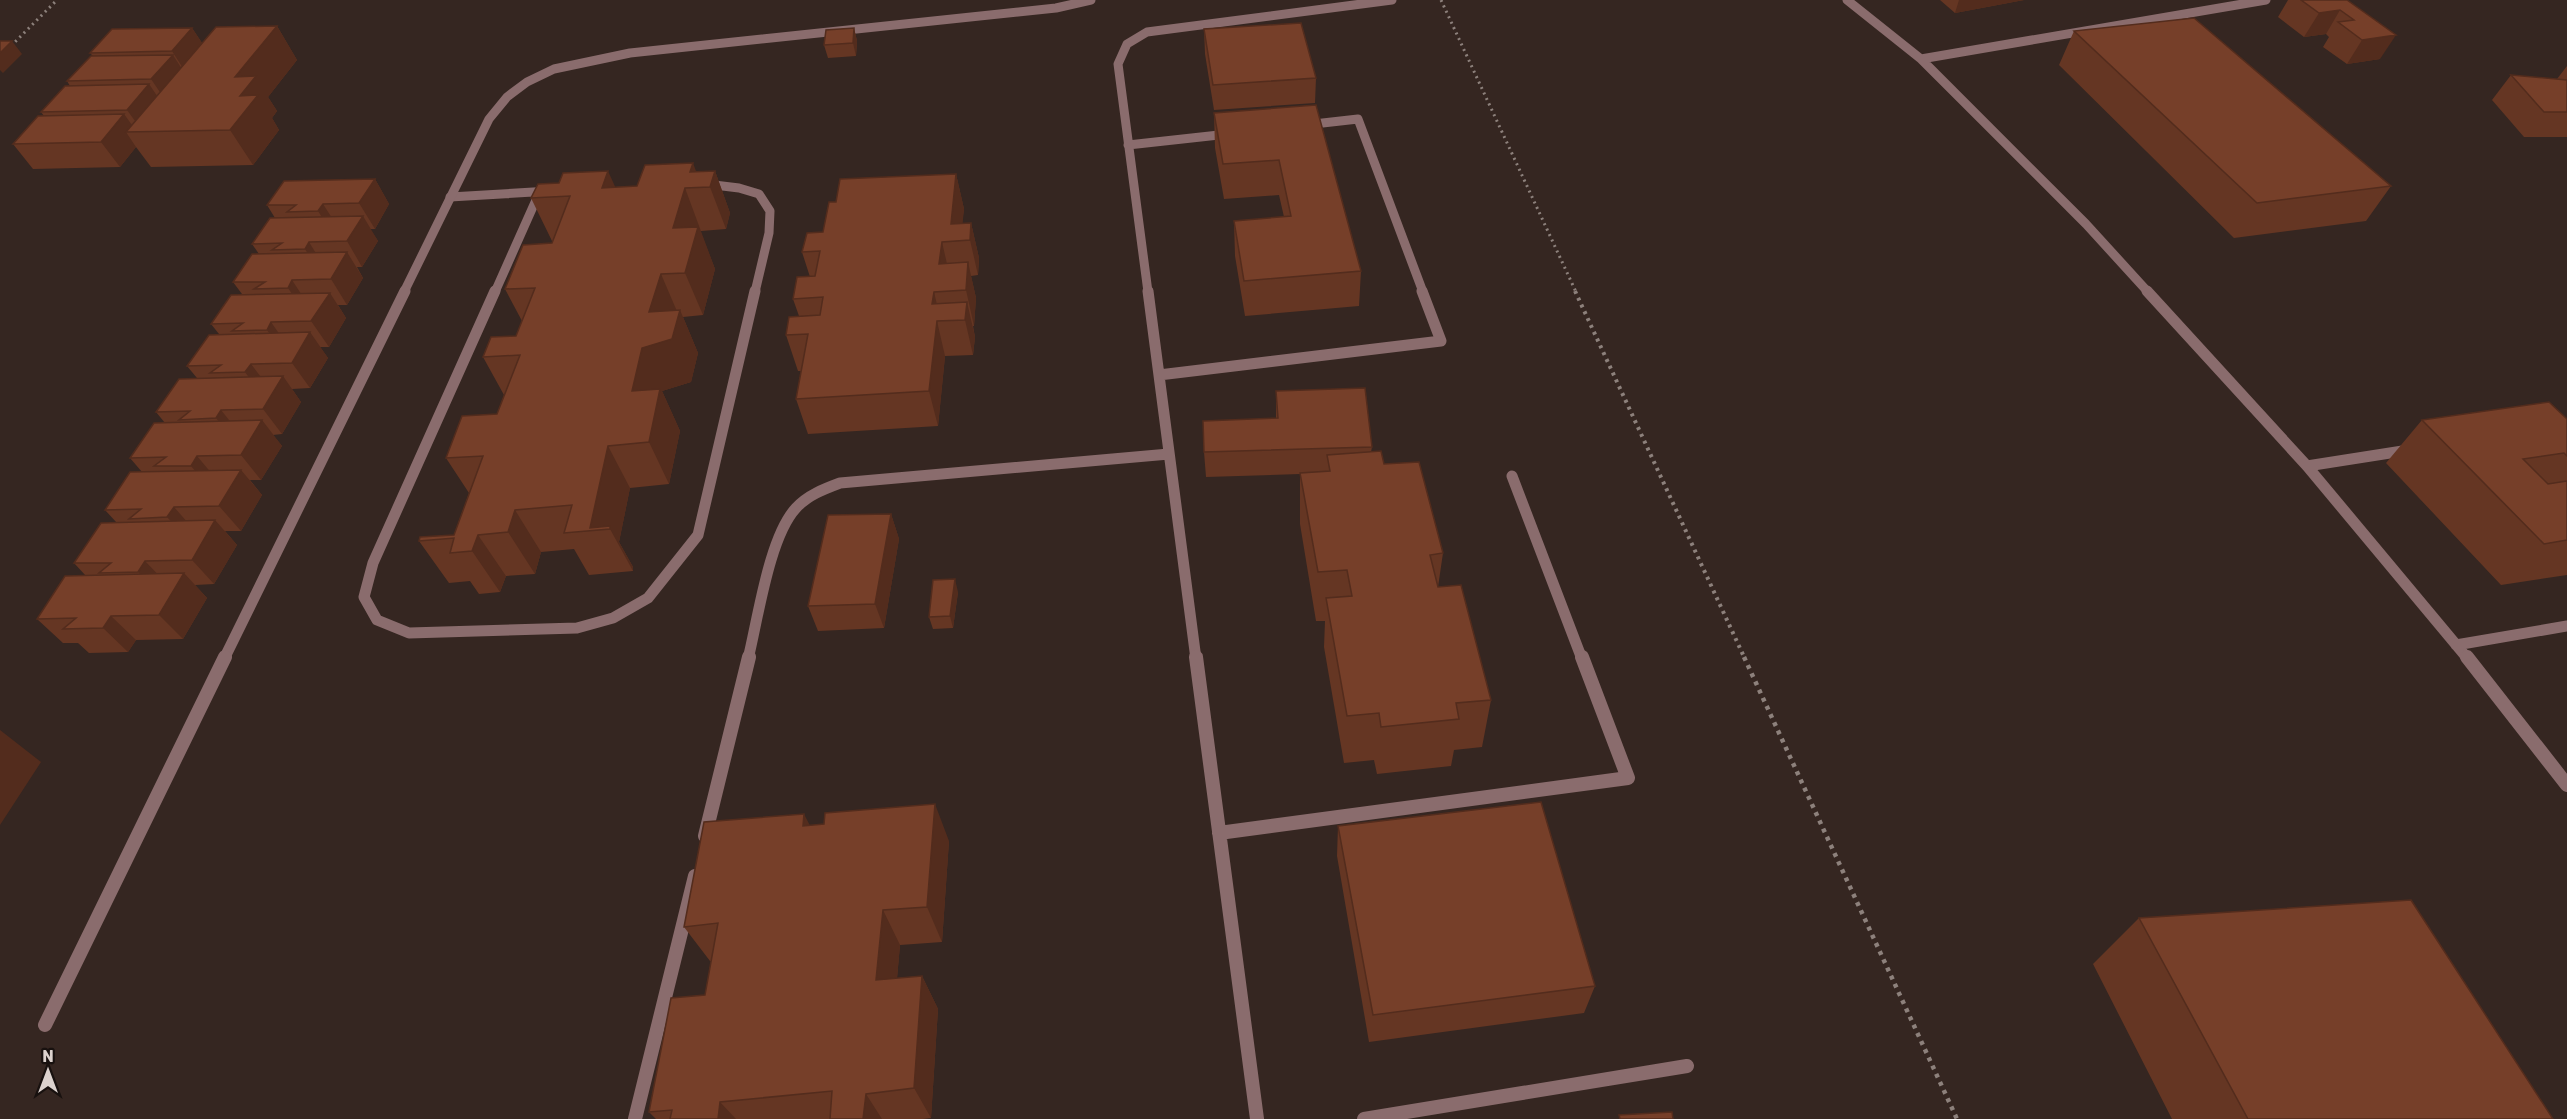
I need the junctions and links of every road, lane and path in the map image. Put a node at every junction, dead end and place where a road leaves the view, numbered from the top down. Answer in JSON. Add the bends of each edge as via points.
{"nodes":[{"id":1,"x":57,"y":0,"type":"edge"},
{"id":2,"x":1091,"y":0,"type":"edge"},
{"id":3,"x":1392,"y":0,"type":"edge"},
{"id":4,"x":1441,"y":0,"type":"edge"},
{"id":5,"x":1847,"y":0,"type":"edge"},
{"id":6,"x":2266,"y":0,"type":"edge"},
{"id":7,"x":1375,"y":1,"type":"edge"},
{"id":8,"x":7,"y":49,"type":"edge"},
{"id":9,"x":1921,"y":58,"type":"junction"},
{"id":10,"x":1289,"y":127,"type":"edge"},
{"id":11,"x":1243,"y":132,"type":"edge"},
{"id":12,"x":1128,"y":145,"type":"junction"},
{"id":13,"x":694,"y":185,"type":"edge"},
{"id":14,"x":564,"y":190,"type":"edge"},
{"id":15,"x":540,"y":191,"type":"junction"},
{"id":16,"x":450,"y":197,"type":"junction"},
{"id":17,"x":1159,"y":375,"type":"junction"},
{"id":18,"x":2425,"y":448,"type":"edge"},
{"id":19,"x":1169,"y":454,"type":"junction"},
{"id":20,"x":2307,"y":466,"type":"junction"},
{"id":21,"x":1512,"y":476,"type":"dead end"},
{"id":22,"x":2567,"y":626,"type":"edge"},
{"id":23,"x":2456,"y":645,"type":"junction"},
{"id":24,"x":2567,"y":784,"type":"edge"},
{"id":25,"x":1219,"y":833,"type":"junction"},
{"id":26,"x":703,"y":844,"type":"edge"},
{"id":27,"x":697,"y":867,"type":"edge"},
{"id":28,"x":45,"y":1025,"type":"dead end"},
{"id":29,"x":1687,"y":1066,"type":"dead end"},
{"id":30,"x":635,"y":1119,"type":"edge"},
{"id":31,"x":1257,"y":1119,"type":"edge"},
{"id":32,"x":1364,"y":1119,"type":"edge"},
{"id":33,"x":1957,"y":1119,"type":"edge"}],
"edges":[{"from":1,"to":8,"type":"path"},
{"from":2,"to":16,"type":"street","via":[[1056,8],[630,53],[540,75],[513,92],[489,119]]},
{"from":3,"to":7,"type":"street"},
{"from":4,"to":33,"type":"path"},
{"from":5,"to":9,"type":"street"},
{"from":6,"to":9,"type":"street"},
{"from":7,"to":12,"type":"street","via":[[1147,32],[1131,38],[1121,50],[1118,64]]},
{"from":9,"to":20,"type":"street","via":[[2086,224]]},
{"from":10,"to":17,"type":"street","via":[[1358,119],[1441,341]]},
{"from":11,"to":12,"type":"street"},
{"from":12,"to":17,"type":"street"},
{"from":13,"to":15,"type":"street","via":[[739,188],[759,194],[770,211],[769,233],[698,535],[648,598],[613,618],[577,628],[409,633],[377,620],[364,597],[373,563]]},
{"from":14,"to":15,"type":"street"},
{"from":15,"to":16,"type":"street"},
{"from":16,"to":28,"type":"street"},
{"from":17,"to":19,"type":"street"},
{"from":18,"to":20,"type":"street"},
{"from":19,"to":25,"type":"street"},
{"from":19,"to":26,"type":"street","via":[[840,483],[792,509],[779,533]]},
{"from":20,"to":23,"type":"street"},
{"from":21,"to":25,"type":"street","via":[[1628,778]]},
{"from":22,"to":23,"type":"street"},
{"from":23,"to":24,"type":"street"},
{"from":25,"to":31,"type":"street"},
{"from":27,"to":30,"type":"street"},
{"from":29,"to":32,"type":"street"}]}
